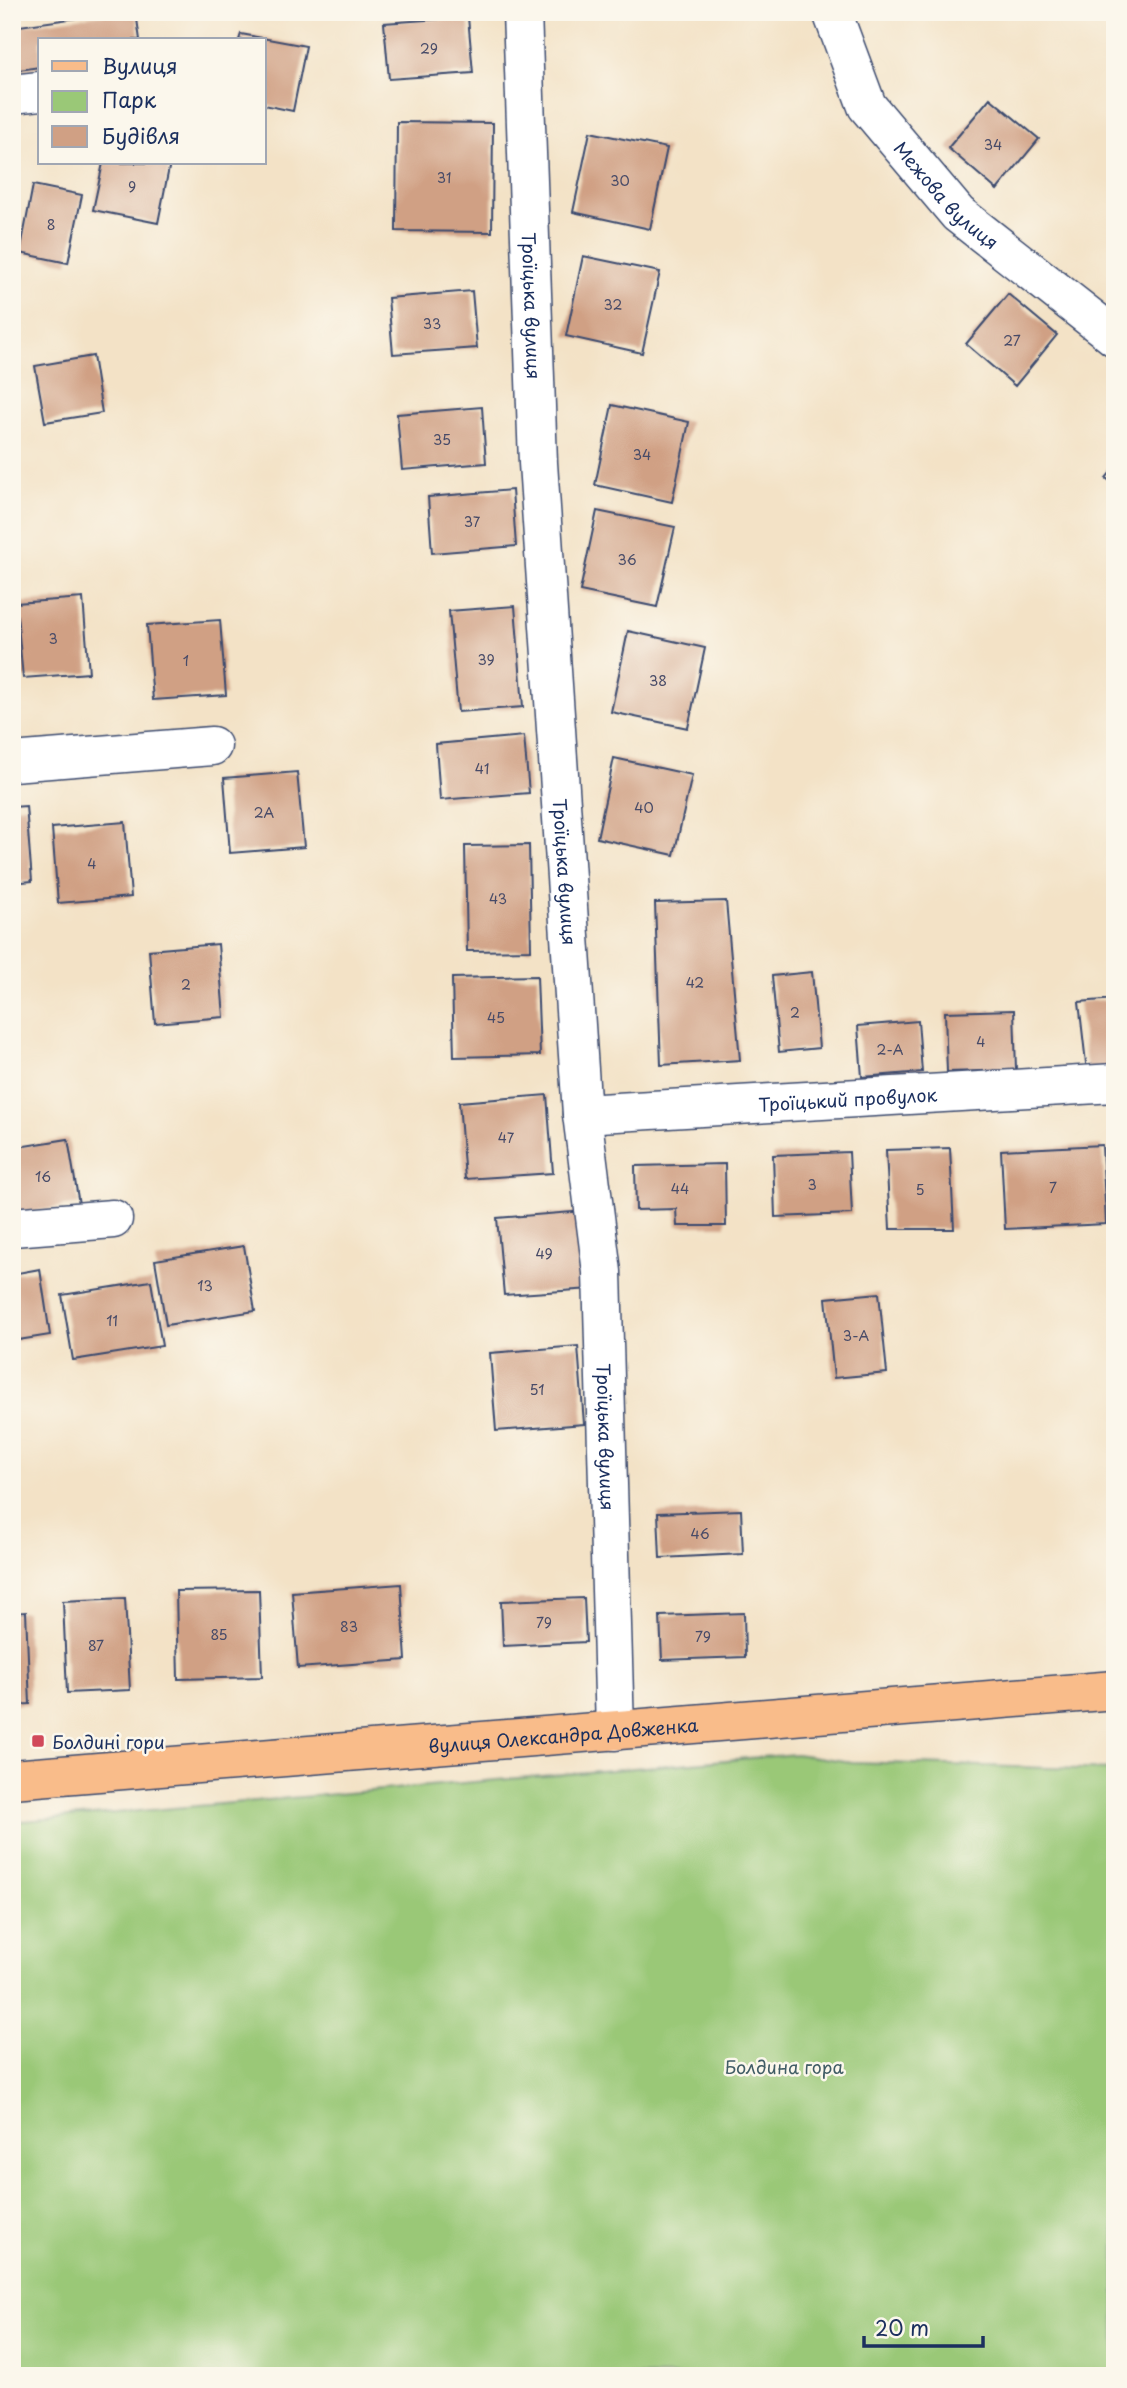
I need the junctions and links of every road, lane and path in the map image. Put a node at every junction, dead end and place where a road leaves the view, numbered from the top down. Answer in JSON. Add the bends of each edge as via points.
{"nodes":[{"id":1,"x":522,"y":12,"type":"edge"},
{"id":2,"x":832,"y":12,"type":"edge"},
{"id":3,"x":38,"y":91,"type":"edge"},
{"id":4,"x":12,"y":94,"type":"edge"},
{"id":5,"x":1115,"y":337,"type":"edge"},
{"id":6,"x":212,"y":746,"type":"dead end"},
{"id":7,"x":12,"y":762,"type":"edge"},
{"id":8,"x":1115,"y":1083,"type":"edge"},
{"id":9,"x":582,"y":1114,"type":"junction"},
{"id":10,"x":113,"y":1219,"type":"dead end"},
{"id":11,"x":12,"y":1227,"type":"edge"},
{"id":12,"x":1115,"y":1690,"type":"edge"},
{"id":13,"x":615,"y":1731,"type":"junction"},
{"id":14,"x":12,"y":1779,"type":"edge"}],
"edges":[{"from":1,"to":9,"type":"street","name":"Троїцька вулиця","via":[[538,463]]},
{"from":2,"to":5,"type":"street","name":"Межова вулиця","via":[[867,107],[958,214]]},
{"from":3,"to":4,"type":"street"},
{"from":6,"to":7,"type":"street"},
{"from":8,"to":9,"type":"street","name":"Троїцький провулок"},
{"from":9,"to":13,"type":"street","name":"Троїцька вулиця","via":[[602,1272]]},
{"from":10,"to":11,"type":"street"},
{"from":12,"to":13,"type":"main road","name":"вулиця Олександра Довженка"},
{"from":13,"to":14,"type":"main road","name":"вулиця Олександра Довженка"}]}
